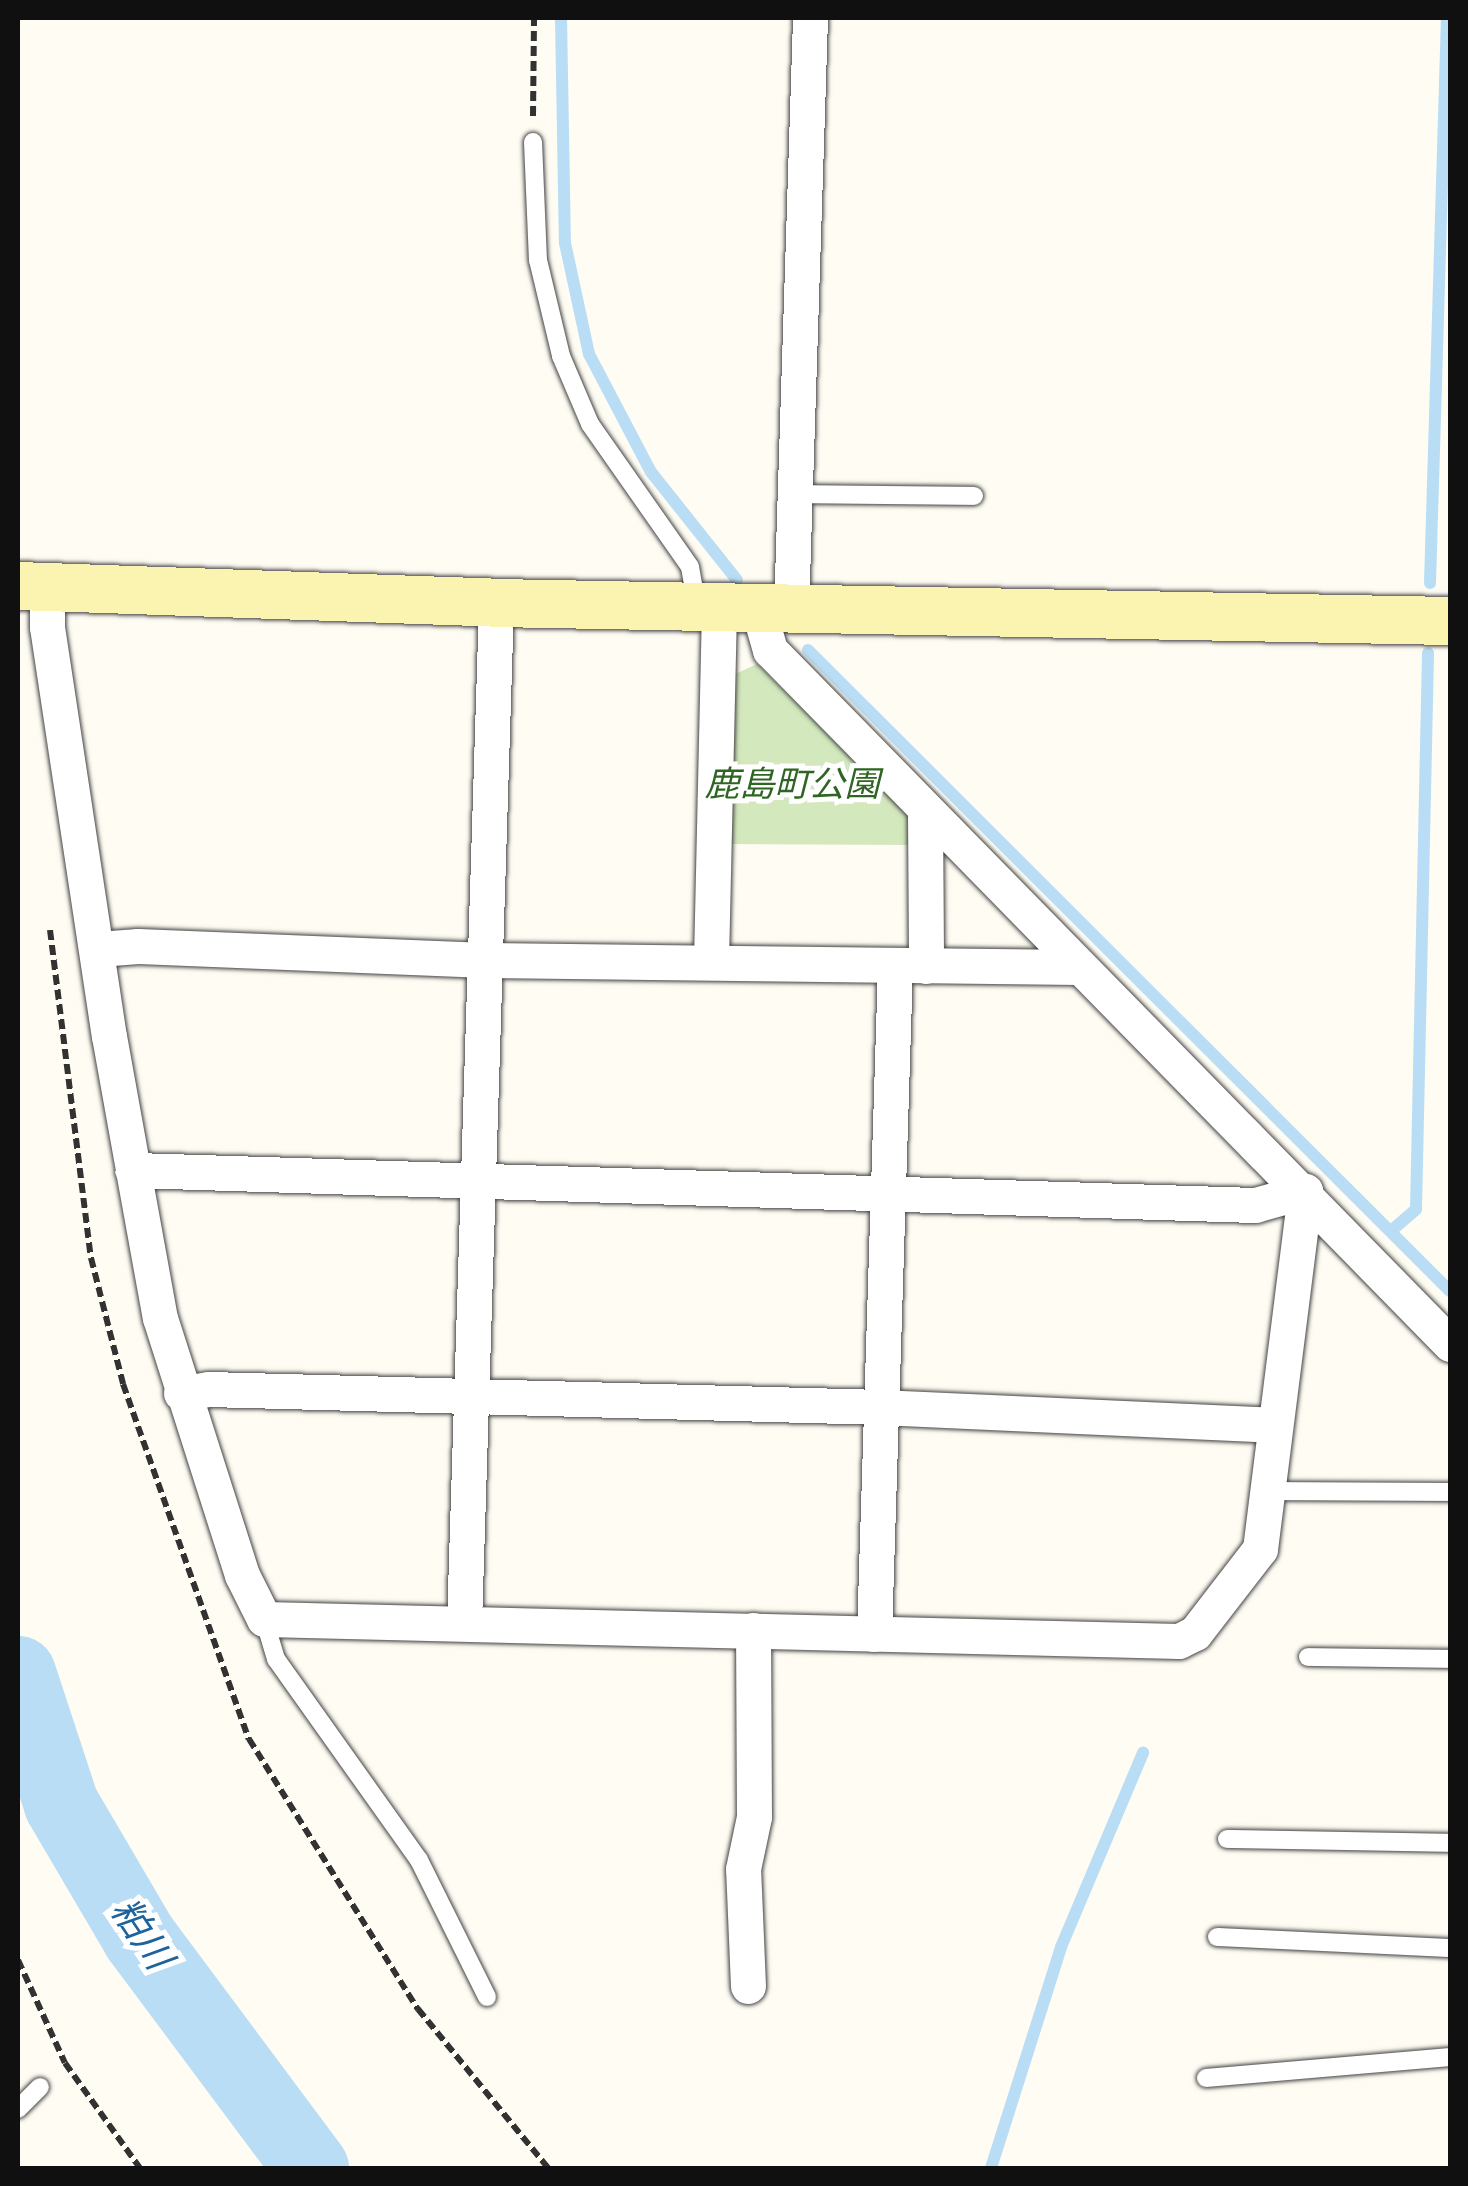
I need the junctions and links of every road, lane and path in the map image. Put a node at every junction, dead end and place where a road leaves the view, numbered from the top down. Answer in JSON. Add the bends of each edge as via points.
{"nodes":[{"id":1,"x":534,"y":18,"type":"edge"},
{"id":2,"x":810,"y":18,"type":"edge"},
{"id":3,"x":533,"y":142,"type":"joint"},
{"id":4,"x":795,"y":494,"type":"junction"},
{"id":5,"x":974,"y":496,"type":"dead end"},
{"id":6,"x":32,"y":587,"type":"edge"},
{"id":7,"x":496,"y":603,"type":"junction"},
{"id":8,"x":741,"y":608,"type":"junction"},
{"id":9,"x":1450,"y":621,"type":"edge"},
{"id":10,"x":925,"y":812,"type":"junction"},
{"id":11,"x":98,"y":949,"type":"junction"},
{"id":12,"x":486,"y":960,"type":"junction"},
{"id":13,"x":711,"y":961,"type":"junction"},
{"id":14,"x":910,"y":966,"type":"junction"},
{"id":15,"x":1078,"y":968,"type":"junction"},
{"id":16,"x":133,"y":1170,"type":"junction"},
{"id":17,"x":478,"y":1179,"type":"junction"},
{"id":18,"x":1305,"y":1191,"type":"junction"},
{"id":19,"x":887,"y":1194,"type":"junction"},
{"id":20,"x":1450,"y":1344,"type":"edge"},
{"id":21,"x":181,"y":1394,"type":"junction"},
{"id":22,"x":471,"y":1397,"type":"junction"},
{"id":23,"x":880,"y":1407,"type":"junction"},
{"id":24,"x":1272,"y":1425,"type":"junction"},
{"id":25,"x":1268,"y":1491,"type":"junction"},
{"id":26,"x":1450,"y":1492,"type":"edge"},
{"id":27,"x":264,"y":1618,"type":"junction"},
{"id":28,"x":464,"y":1623,"type":"junction"},
{"id":29,"x":753,"y":1630,"type":"junction"},
{"id":30,"x":874,"y":1634,"type":"junction"},
{"id":31,"x":1308,"y":1656,"type":"dead end"},
{"id":32,"x":1450,"y":1658,"type":"edge"},
{"id":33,"x":1226,"y":1839,"type":"dead end"},
{"id":34,"x":1450,"y":1843,"type":"edge"},
{"id":35,"x":1217,"y":1937,"type":"dead end"},
{"id":36,"x":1450,"y":1948,"type":"edge"},
{"id":37,"x":18,"y":1960,"type":"edge"},
{"id":38,"x":748,"y":1986,"type":"dead end"},
{"id":39,"x":488,"y":1997,"type":"dead end"},
{"id":40,"x":1450,"y":2057,"type":"edge"},
{"id":41,"x":1206,"y":2078,"type":"dead end"},
{"id":42,"x":40,"y":2087,"type":"dead end"},
{"id":43,"x":18,"y":2109,"type":"edge"},
{"id":44,"x":140,"y":2168,"type":"edge"}],
"edges":[{"from":1,"to":3,"type":"path"},
{"from":2,"to":4,"type":"street"},
{"from":3,"to":8,"type":"lane","via":[[538,260],[561,356],[590,424],[690,567]]},
{"from":4,"to":5,"type":"lane"},
{"from":4,"to":8,"type":"street"},
{"from":6,"to":7,"type":"street"},
{"from":6,"to":11,"type":"street","via":[[47,627]]},
{"from":7,"to":8,"type":"street"},
{"from":7,"to":12,"type":"street"},
{"from":8,"to":9,"type":"street"},
{"from":8,"to":10,"type":"street","via":[[770,650]]},
{"from":8,"to":13,"type":"street"},
{"from":10,"to":14,"type":"street"},
{"from":10,"to":15,"type":"street"},
{"from":11,"to":12,"type":"street"},
{"from":11,"to":16,"type":"street"},
{"from":12,"to":13,"type":"street"},
{"from":12,"to":17,"type":"street"},
{"from":13,"to":14,"type":"street"},
{"from":14,"to":15,"type":"street"},
{"from":14,"to":19,"type":"street"},
{"from":15,"to":18,"type":"street"},
{"from":16,"to":17,"type":"street"},
{"from":16,"to":21,"type":"street"},
{"from":17,"to":19,"type":"street"},
{"from":17,"to":22,"type":"street"},
{"from":18,"to":19,"type":"street","via":[[1255,1205]]},
{"from":18,"to":20,"type":"street"},
{"from":18,"to":24,"type":"street"},
{"from":19,"to":23,"type":"street"},
{"from":21,"to":22,"type":"street","via":[[208,1389]]},
{"from":21,"to":27,"type":"street","via":[[242,1575]]},
{"from":22,"to":23,"type":"street"},
{"from":22,"to":28,"type":"street"},
{"from":23,"to":24,"type":"street"},
{"from":23,"to":30,"type":"street"},
{"from":24,"to":25,"type":"street"},
{"from":25,"to":26,"type":"lane"},
{"from":25,"to":30,"type":"street","via":[[1260,1550],[1195,1633],[1179,1641]]},
{"from":27,"to":28,"type":"street"},
{"from":27,"to":39,"type":"lane","via":[[276,1659],[419,1860]]},
{"from":28,"to":29,"type":"street"},
{"from":29,"to":30,"type":"street"},
{"from":29,"to":38,"type":"street","via":[[754,1817],[743,1869]]},
{"from":31,"to":32,"type":"lane"},
{"from":33,"to":34,"type":"lane"},
{"from":35,"to":36,"type":"lane"},
{"from":37,"to":44,"type":"path","via":[[64,2062]]},
{"from":40,"to":41,"type":"lane"},
{"from":42,"to":43,"type":"lane"}]}
